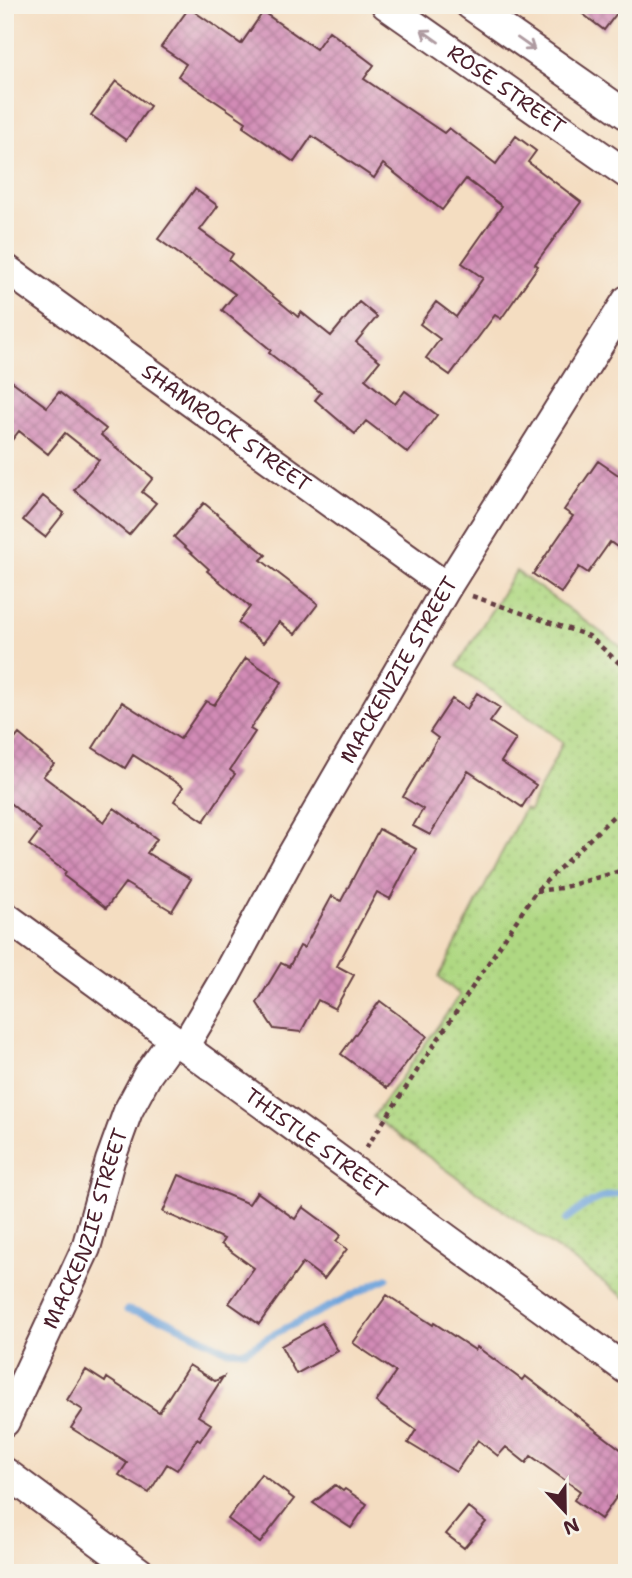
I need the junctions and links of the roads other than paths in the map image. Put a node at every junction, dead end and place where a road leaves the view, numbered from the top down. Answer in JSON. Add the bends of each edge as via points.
{"nodes":[{"id":1,"x":386,"y":5,"type":"edge"},
{"id":2,"x":470,"y":5,"type":"edge"},
{"id":3,"x":627,"y":115,"type":"edge"},
{"id":4,"x":627,"y":174,"type":"edge"},
{"id":5,"x":5,"y":268,"type":"edge"},
{"id":6,"x":627,"y":300,"type":"edge"},
{"id":7,"x":447,"y":587,"type":"junction"},
{"id":8,"x":5,"y":916,"type":"edge"},
{"id":9,"x":179,"y":1043,"type":"junction"},
{"id":10,"x":627,"y":1370,"type":"edge"},
{"id":11,"x":5,"y":1422,"type":"edge"},
{"id":12,"x":5,"y":1472,"type":"edge"},
{"id":13,"x":141,"y":1573,"type":"edge"}],
"edges":[{"from":4,"to":1,"type":"street","name":"ROSE STREET","one_way":true},
{"from":2,"to":3,"type":"street","one_way":true},
{"from":5,"to":7,"type":"street","name":"SHAMROCK STREET"},
{"from":6,"to":7,"type":"street","name":"MACKENZIE STREET"},
{"from":7,"to":9,"type":"street","name":"MACKENZIE STREET","via":[[223,981]]},
{"from":8,"to":9,"type":"street","name":"THISTLE STREET"},
{"from":9,"to":10,"type":"street","name":"THISTLE STREET"},
{"from":9,"to":11,"type":"street","name":"MACKENZIE STREET","via":[[148,1074],[128,1111],[86,1248]]},
{"from":12,"to":13,"type":"street"}]}
